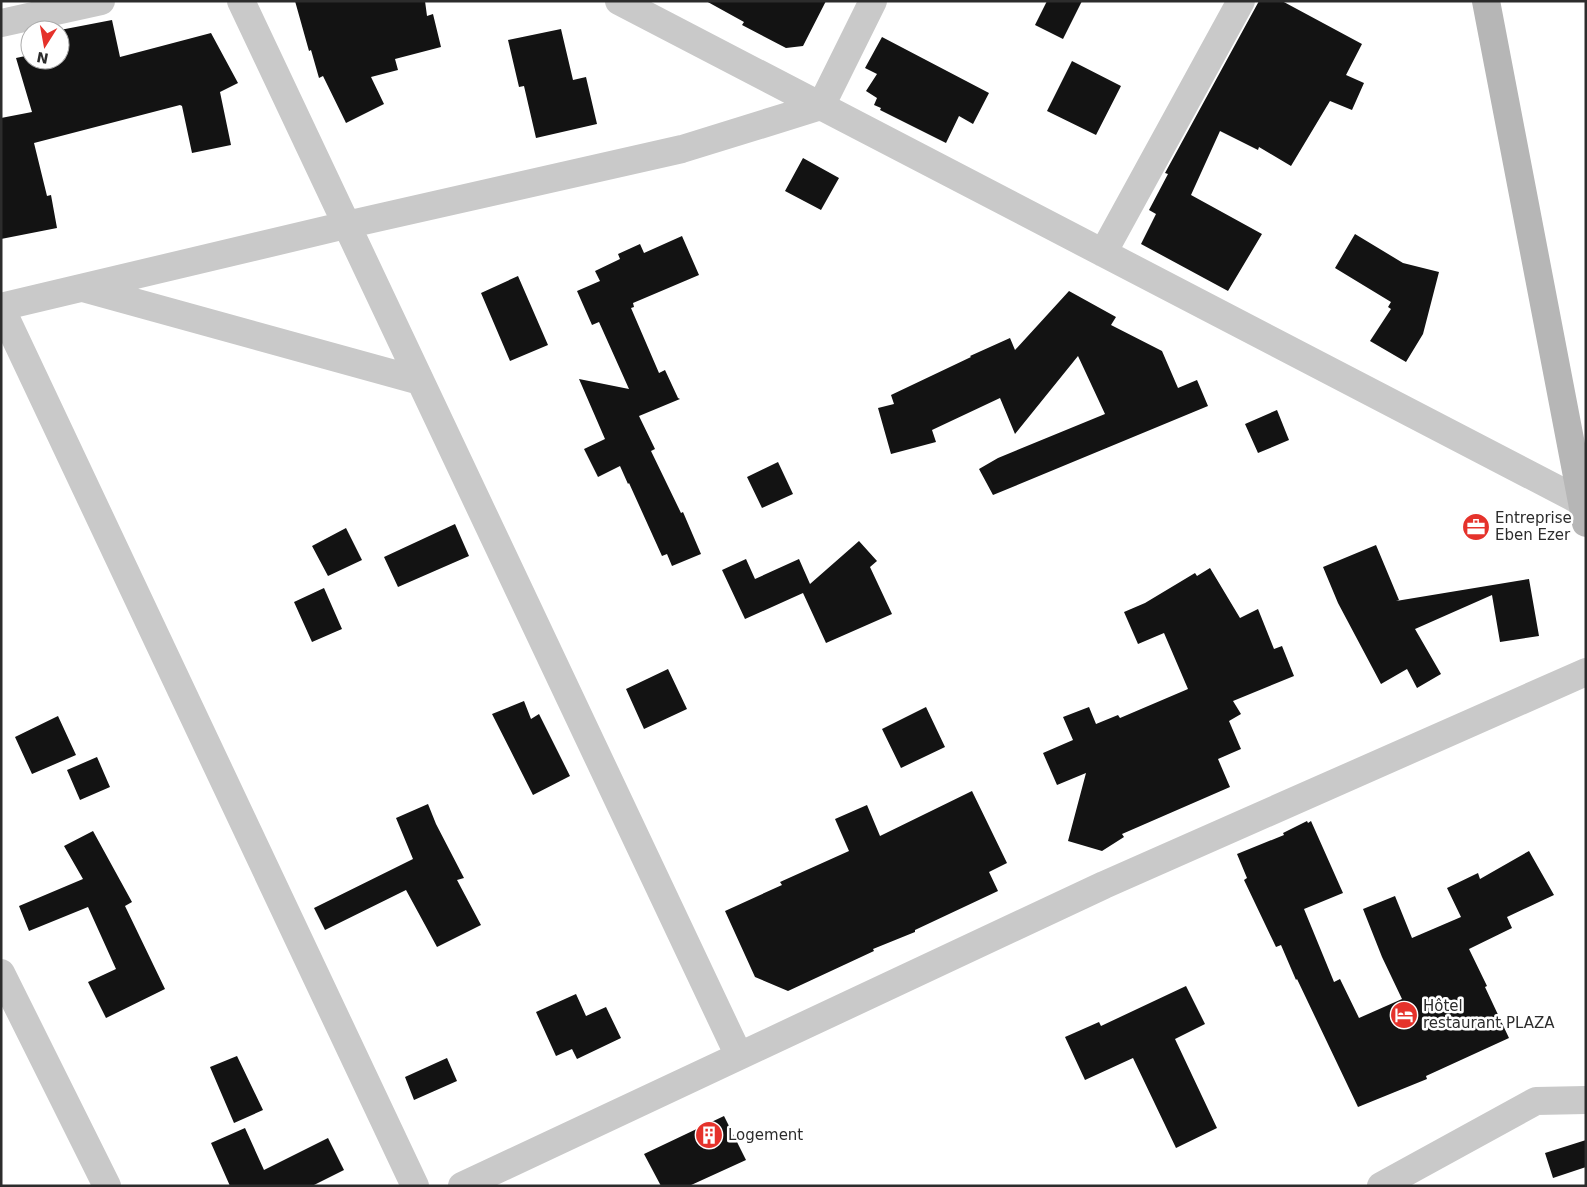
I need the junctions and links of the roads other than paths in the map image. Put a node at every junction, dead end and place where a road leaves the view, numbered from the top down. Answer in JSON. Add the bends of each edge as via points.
{"nodes":[{"id":1,"x":102,"y":1,"type":"edge"},
{"id":2,"x":241,"y":1,"type":"edge"},
{"id":3,"x":619,"y":1,"type":"edge"},
{"id":4,"x":873,"y":1,"type":"edge"},
{"id":5,"x":1241,"y":1,"type":"edge"},
{"id":6,"x":1486,"y":1,"type":"edge"},
{"id":7,"x":1,"y":23,"type":"edge"},
{"id":8,"x":821,"y":106,"type":"junction"},
{"id":9,"x":346,"y":225,"type":"junction"},
{"id":10,"x":1103,"y":253,"type":"junction"},
{"id":11,"x":79,"y":287,"type":"junction"},
{"id":12,"x":1,"y":307,"type":"edge"},
{"id":13,"x":420,"y":381,"type":"junction"},
{"id":14,"x":1584,"y":510,"type":"edge"},
{"id":15,"x":1586,"y":672,"type":"edge"},
{"id":16,"x":1,"y":973,"type":"edge"},
{"id":17,"x":739,"y":1056,"type":"junction"},
{"id":18,"x":1586,"y":1100,"type":"edge"},
{"id":19,"x":107,"y":1186,"type":"edge"},
{"id":20,"x":415,"y":1186,"type":"edge"},
{"id":21,"x":462,"y":1186,"type":"edge"},
{"id":22,"x":1381,"y":1186,"type":"edge"}],
"edges":[{"from":1,"to":7,"type":"street"},
{"from":2,"to":9,"type":"street"},
{"from":3,"to":8,"type":"street"},
{"from":4,"to":8,"type":"street"},
{"from":5,"to":10,"type":"street"},
{"from":6,"to":14,"type":"street"},
{"from":8,"to":9,"type":"street","via":[[682,149]]},
{"from":8,"to":10,"type":"street"},
{"from":9,"to":11,"type":"street"},
{"from":9,"to":13,"type":"street"},
{"from":10,"to":14,"type":"street"},
{"from":11,"to":12,"type":"street"},
{"from":11,"to":13,"type":"street"},
{"from":12,"to":20,"type":"street"},
{"from":13,"to":17,"type":"street"},
{"from":15,"to":17,"type":"street","via":[[1104,885]]},
{"from":16,"to":19,"type":"street"},
{"from":17,"to":21,"type":"street"},
{"from":18,"to":22,"type":"street","via":[[1536,1100]]}]}
